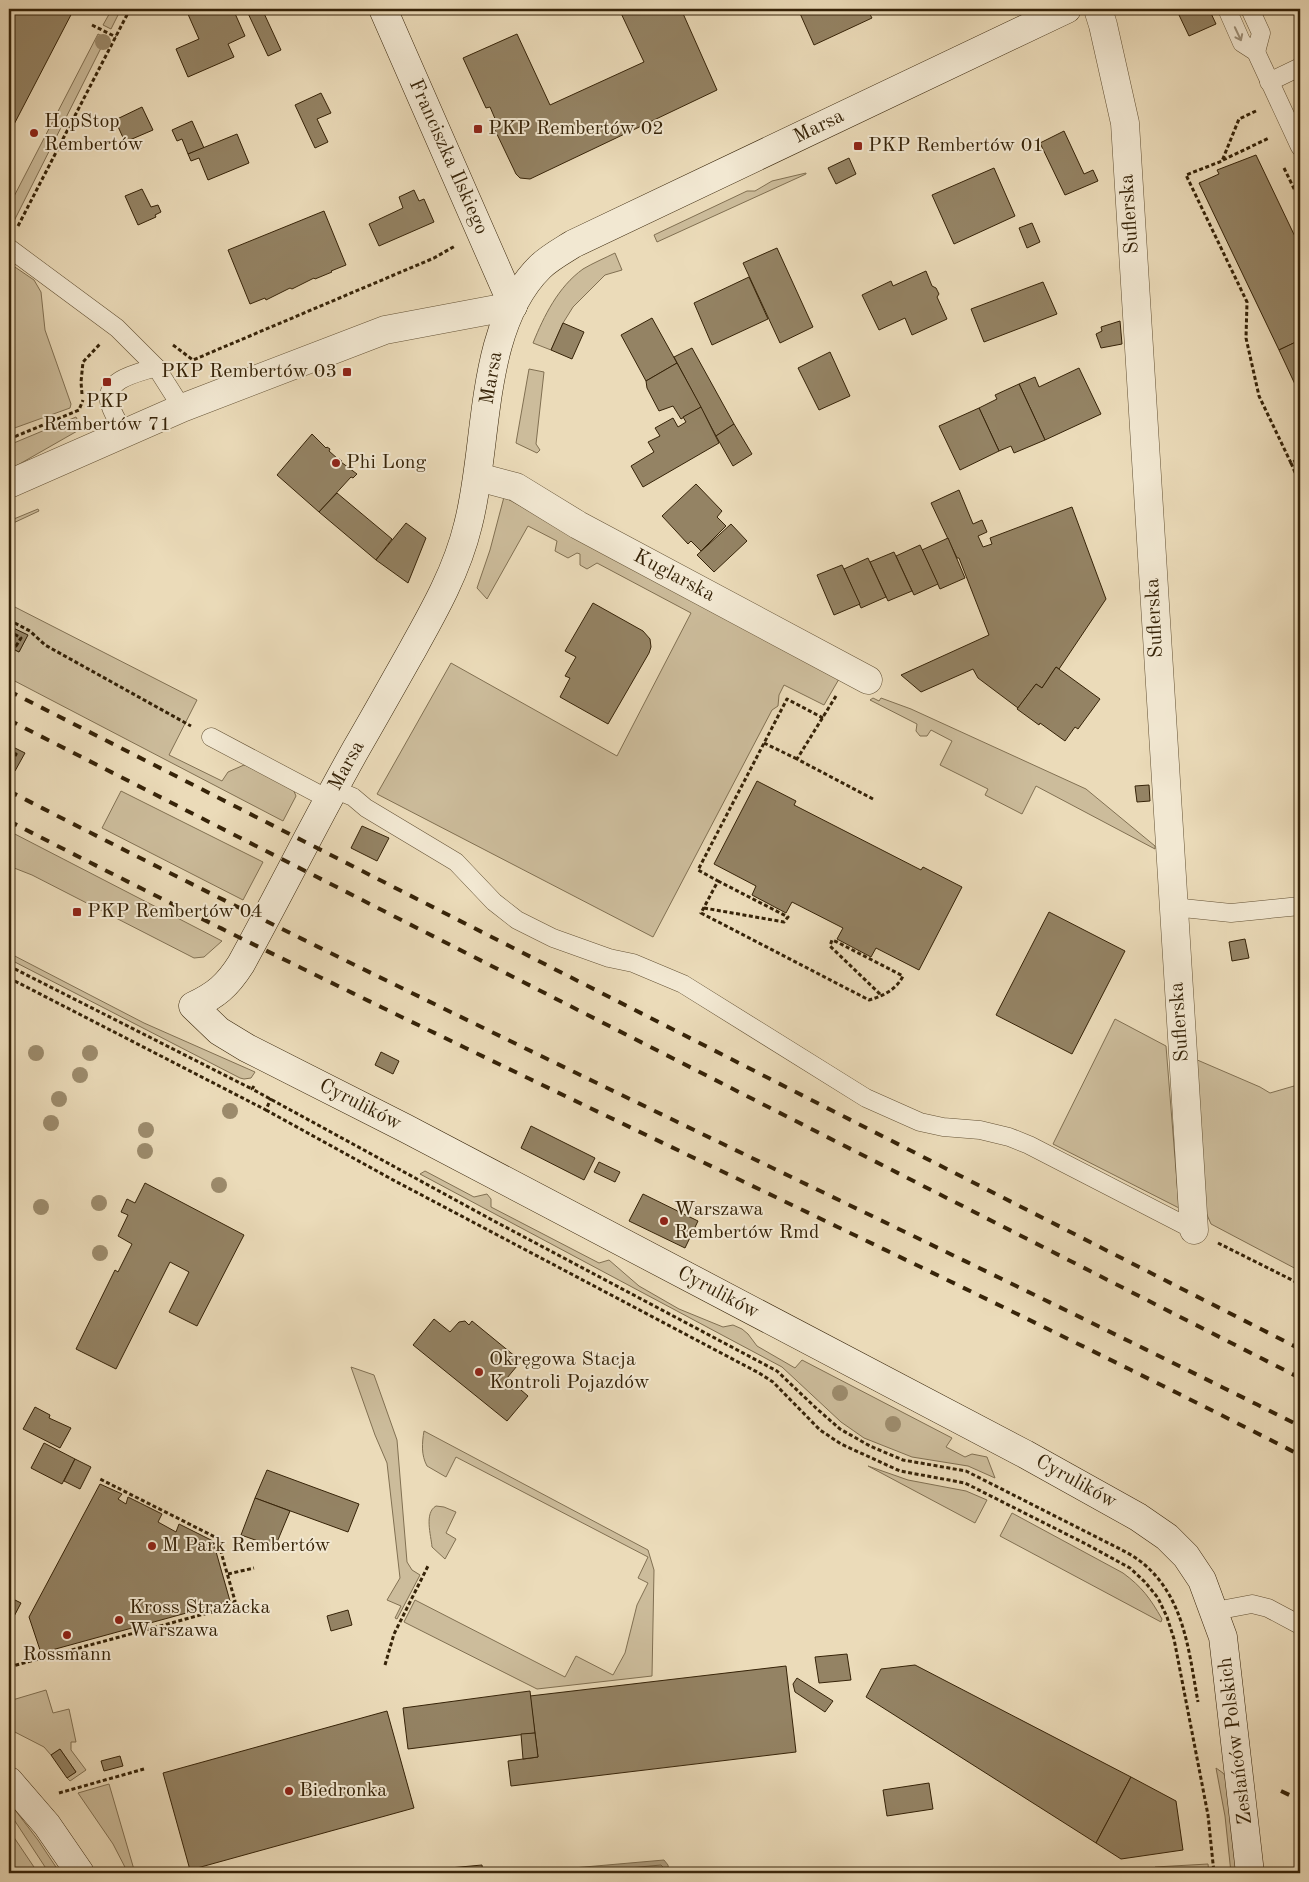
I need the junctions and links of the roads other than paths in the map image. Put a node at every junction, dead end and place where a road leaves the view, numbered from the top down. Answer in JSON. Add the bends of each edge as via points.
{"nodes":[{"id":1,"x":383,"y":9,"type":"edge"},
{"id":2,"x":1066,"y":9,"type":"edge"},
{"id":3,"x":1098,"y":9,"type":"edge"},
{"id":4,"x":1227,"y":9,"type":"edge"},
{"id":5,"x":1250,"y":9,"type":"edge"},
{"id":6,"x":1256,"y":52,"type":"junction"},
{"id":7,"x":1300,"y":67,"type":"edge"},
{"id":8,"x":1269,"y":82,"type":"junction"},
{"id":9,"x":1300,"y":148,"type":"edge"},
{"id":10,"x":11,"y":241,"type":"edge"},
{"id":11,"x":513,"y":306,"type":"junction"},
{"id":12,"x":156,"y":366,"type":"junction"},
{"id":13,"x":182,"y":408,"type":"junction"},
{"id":14,"x":124,"y":434,"type":"junction"},
{"id":15,"x":478,"y":477,"type":"junction"},
{"id":16,"x":9,"y":484,"type":"edge"},
{"id":17,"x":868,"y":680,"type":"dead end"},
{"id":18,"x":211,"y":737,"type":"road end"},
{"id":19,"x":331,"y":794,"type":"junction"},
{"id":20,"x":1300,"y":906,"type":"edge"},
{"id":21,"x":1173,"y":907,"type":"junction"},
{"id":22,"x":193,"y":1006,"type":"joint"},
{"id":23,"x":1194,"y":1230,"type":"joint"},
{"id":24,"x":1215,"y":1611,"type":"junction"},
{"id":25,"x":1300,"y":1625,"type":"edge"},
{"id":26,"x":9,"y":1781,"type":"edge"},
{"id":27,"x":80,"y":1873,"type":"edge"},
{"id":28,"x":1250,"y":1873,"type":"edge"}],
"edges":[{"from":1,"to":11,"type":"main road","name":"Franciszka Ilskiego"},
{"from":2,"to":11,"type":"main road","name":"Marsa","via":[[573,244],[539,268]]},
{"from":3,"to":21,"type":"main road","name":"Suflerska","via":[[1125,123]]},
{"from":4,"to":6,"type":"lane","one_way":true,"via":[[1242,43]]},
{"from":5,"to":6,"type":"lane","via":[[1261,33]]},
{"from":6,"to":8,"type":"lane"},
{"from":7,"to":8,"type":"lane"},
{"from":8,"to":9,"type":"lane"},
{"from":10,"to":12,"type":"lane","via":[[117,328]]},
{"from":11,"to":13,"type":"main road","via":[[385,330]]},
{"from":11,"to":15,"type":"main road","name":"Marsa","via":[[499,339],[492,368]]},
{"from":12,"to":13,"type":"lane"},
{"from":12,"to":14,"type":"lane","via":[[122,378],[113,386],[110,403]]},
{"from":13,"to":14,"type":"main road"},
{"from":14,"to":16,"type":"main road"},
{"from":15,"to":17,"type":"main road","name":"Kuglarska","via":[[516,487],[578,525]]},
{"from":15,"to":19,"type":"main road","name":"Marsa","via":[[468,525],[447,584]]},
{"from":18,"to":19,"type":"lane"},
{"from":19,"to":22,"type":"main road","name":"Marsa","via":[[232,978],[212,997]]},
{"from":19,"to":23,"type":"lane","via":[[354,797],[366,808],[456,862],[494,902],[517,920],[553,938],[633,963],[683,984],[866,1098],[920,1122],[943,1128],[980,1130],[1029,1145]]},
{"from":20,"to":21,"type":"lane","via":[[1231,913]]},
{"from":21,"to":23,"type":"main road","name":"Suflerska"},
{"from":22,"to":24,"type":"main road","name":"Cyrulików","via":[[219,1031],[278,1063],[865,1370],[1138,1517],[1166,1536],[1186,1556],[1202,1580]]},
{"from":24,"to":25,"type":"lane","via":[[1252,1604],[1268,1608]]},
{"from":24,"to":28,"type":"main road","name":"Zesłańców Polskich","via":[[1223,1636]]},
{"from":26,"to":27,"type":"main road","via":[[47,1825]]}]}
